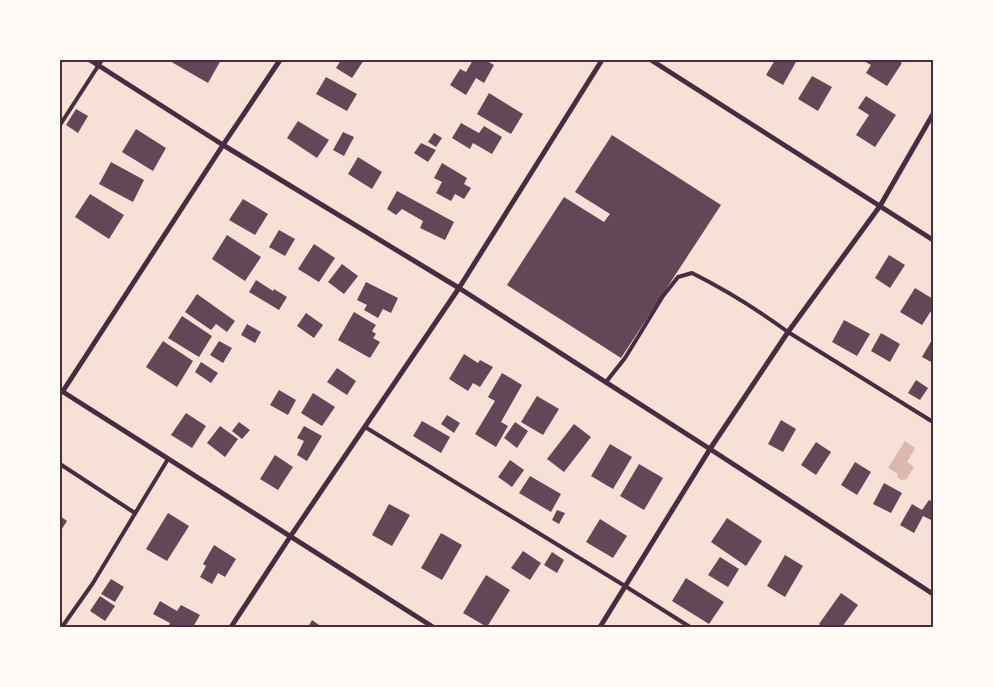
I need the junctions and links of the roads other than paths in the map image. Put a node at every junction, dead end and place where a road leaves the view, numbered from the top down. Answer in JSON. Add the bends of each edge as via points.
{"nodes":[{"id":1,"x":90,"y":60,"type":"edge"},
{"id":2,"x":280,"y":60,"type":"edge"},
{"id":3,"x":602,"y":60,"type":"edge"},
{"id":4,"x":651,"y":60,"type":"edge"},
{"id":5,"x":101,"y":63,"type":"edge"},
{"id":6,"x":933,"y":114,"type":"edge"},
{"id":7,"x":60,"y":125,"type":"edge"},
{"id":8,"x":223,"y":145,"type":"junction"},
{"id":9,"x":880,"y":206,"type":"junction"},
{"id":10,"x":933,"y":240,"type":"edge"},
{"id":11,"x":459,"y":288,"type":"junction"},
{"id":12,"x":788,"y":332,"type":"junction"},
{"id":13,"x":606,"y":382,"type":"junction"},
{"id":14,"x":62,"y":391,"type":"edge"},
{"id":15,"x":933,"y":422,"type":"edge"},
{"id":16,"x":365,"y":427,"type":"junction"},
{"id":17,"x":710,"y":449,"type":"junction"},
{"id":18,"x":168,"y":459,"type":"junction"},
{"id":19,"x":60,"y":464,"type":"edge"},
{"id":20,"x":135,"y":513,"type":"junction"},
{"id":21,"x":290,"y":537,"type":"junction"},
{"id":22,"x":625,"y":586,"type":"junction"},
{"id":23,"x":933,"y":594,"type":"edge"},
{"id":24,"x":62,"y":627,"type":"edge"},
{"id":25,"x":231,"y":627,"type":"edge"},
{"id":26,"x":433,"y":627,"type":"edge"},
{"id":27,"x":600,"y":627,"type":"edge"},
{"id":28,"x":690,"y":627,"type":"edge"}],
"edges":[{"from":1,"to":5,"type":"street"},
{"from":2,"to":8,"type":"street"},
{"from":3,"to":11,"type":"street"},
{"from":4,"to":9,"type":"street"},
{"from":5,"to":7,"type":"lane"},
{"from":5,"to":8,"type":"street"},
{"from":6,"to":9,"type":"street"},
{"from":8,"to":11,"type":"street"},
{"from":8,"to":14,"type":"street"},
{"from":9,"to":10,"type":"street"},
{"from":9,"to":12,"type":"street"},
{"from":11,"to":13,"type":"street"},
{"from":11,"to":16,"type":"street"},
{"from":12,"to":13,"type":"lane","via":[[722,288],[692,273],[678,277],[663,296],[625,358]]},
{"from":12,"to":15,"type":"lane"},
{"from":12,"to":17,"type":"street"},
{"from":13,"to":17,"type":"street"},
{"from":14,"to":18,"type":"street"},
{"from":16,"to":21,"type":"street"},
{"from":16,"to":22,"type":"lane"},
{"from":17,"to":22,"type":"street"},
{"from":17,"to":23,"type":"street"},
{"from":18,"to":20,"type":"lane"},
{"from":18,"to":21,"type":"street"},
{"from":19,"to":20,"type":"lane"},
{"from":20,"to":24,"type":"lane"},
{"from":21,"to":25,"type":"street"},
{"from":21,"to":26,"type":"street"},
{"from":22,"to":27,"type":"street"},
{"from":22,"to":28,"type":"lane"}]}
